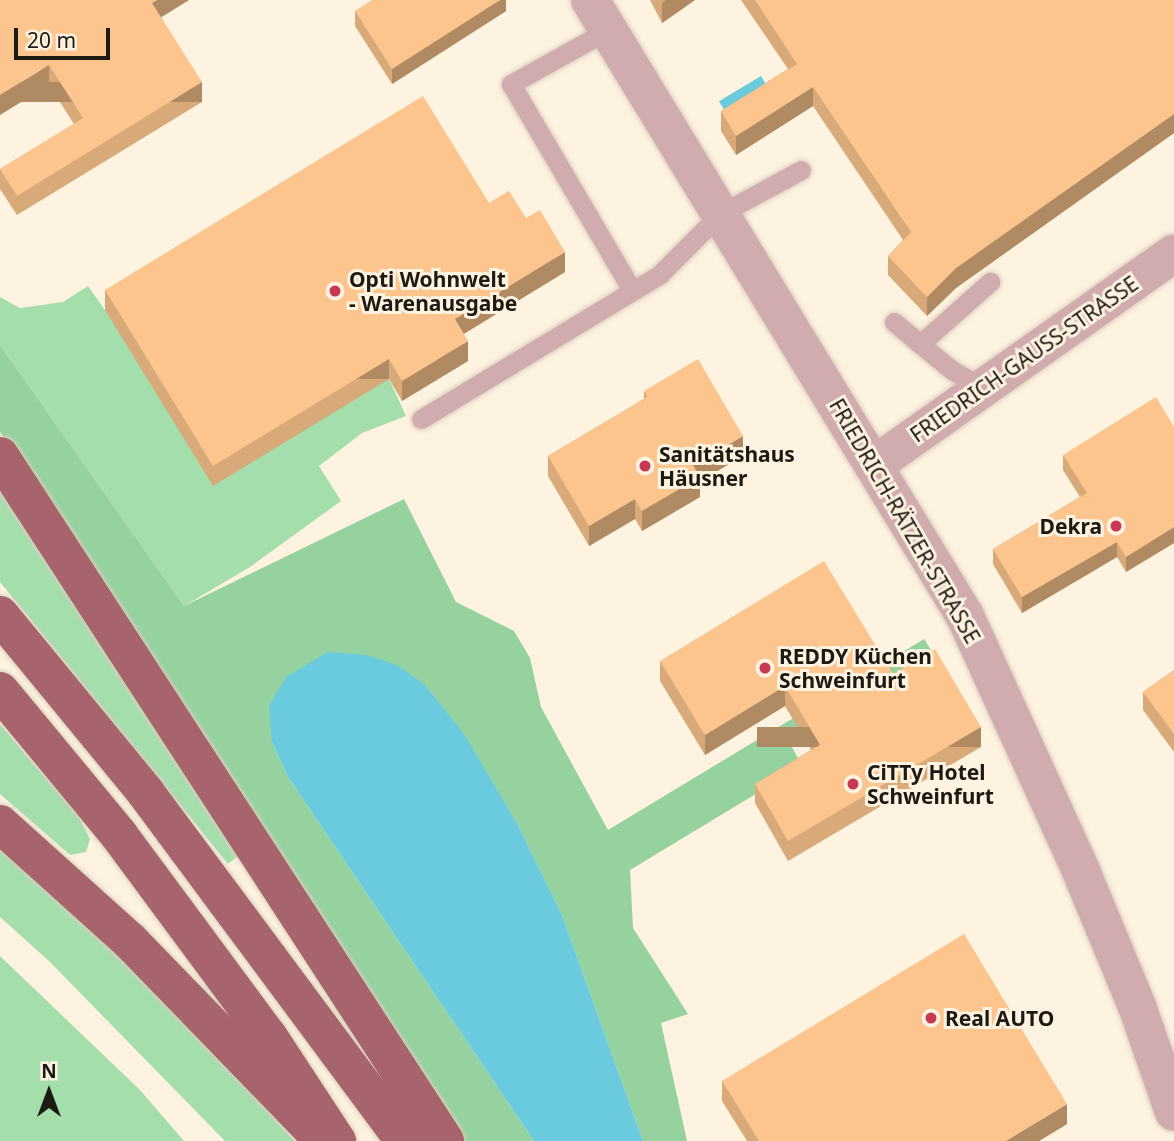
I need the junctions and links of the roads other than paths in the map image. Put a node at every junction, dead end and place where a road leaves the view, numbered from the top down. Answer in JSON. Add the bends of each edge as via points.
{"nodes":[{"id":1,"x":599,"y":15,"type":"edge"},
{"id":2,"x":801,"y":170,"type":"dead end"},
{"id":3,"x":720,"y":214,"type":"junction"},
{"id":4,"x":1174,"y":253,"type":"edge"},
{"id":5,"x":990,"y":282,"type":"dead end"},
{"id":6,"x":632,"y":290,"type":"junction"},
{"id":7,"x":894,"y":321,"type":"dead end"},
{"id":8,"x":920,"y":344,"type":"junction"},
{"id":9,"x":984,"y":388,"type":"junction"},
{"id":10,"x":421,"y":419,"type":"dead end"},
{"id":11,"x":0,"y":456,"type":"edge"},
{"id":12,"x":873,"y":465,"type":"junction"},
{"id":13,"x":0,"y":615,"type":"edge"},
{"id":14,"x":0,"y":691,"type":"edge"},
{"id":15,"x":0,"y":824,"type":"edge"},
{"id":16,"x":1174,"y":1112,"type":"edge"},
{"id":17,"x":324,"y":1141,"type":"edge"},
{"id":18,"x":337,"y":1141,"type":"edge"},
{"id":19,"x":404,"y":1141,"type":"edge"},
{"id":20,"x":445,"y":1141,"type":"edge"}],
"edges":[{"from":1,"to":3,"type":"street","name":"FRIEDRICH-RÄTZER-STRASSE"},
{"from":1,"to":6,"type":"lane","via":[[511,84]]},
{"from":2,"to":3,"type":"lane"},
{"from":3,"to":6,"type":"lane","via":[[660,274]]},
{"from":3,"to":12,"type":"street","name":"FRIEDRICH-RÄTZER-STRASSE"},
{"from":4,"to":9,"type":"street","name":"FRIEDRICH-GAUSS-STRASSE"},
{"from":5,"to":8,"type":"lane"},
{"from":6,"to":10,"type":"lane"},
{"from":7,"to":8,"type":"lane"},
{"from":8,"to":9,"type":"lane","via":[[953,372]]},
{"from":9,"to":12,"type":"street","name":"FRIEDRICH-GAUSS-STRASSE"},
{"from":11,"to":20,"type":"highway"},
{"from":12,"to":16,"type":"street","name":"FRIEDRICH-RÄTZER-STRASSE","via":[[965,616],[1077,862],[1137,1006]]},
{"from":13,"to":19,"type":"highway","via":[[146,793]]},
{"from":14,"to":18,"type":"highway","via":[[127,846],[268,1036]]},
{"from":15,"to":17,"type":"highway","via":[[130,941]]}]}
